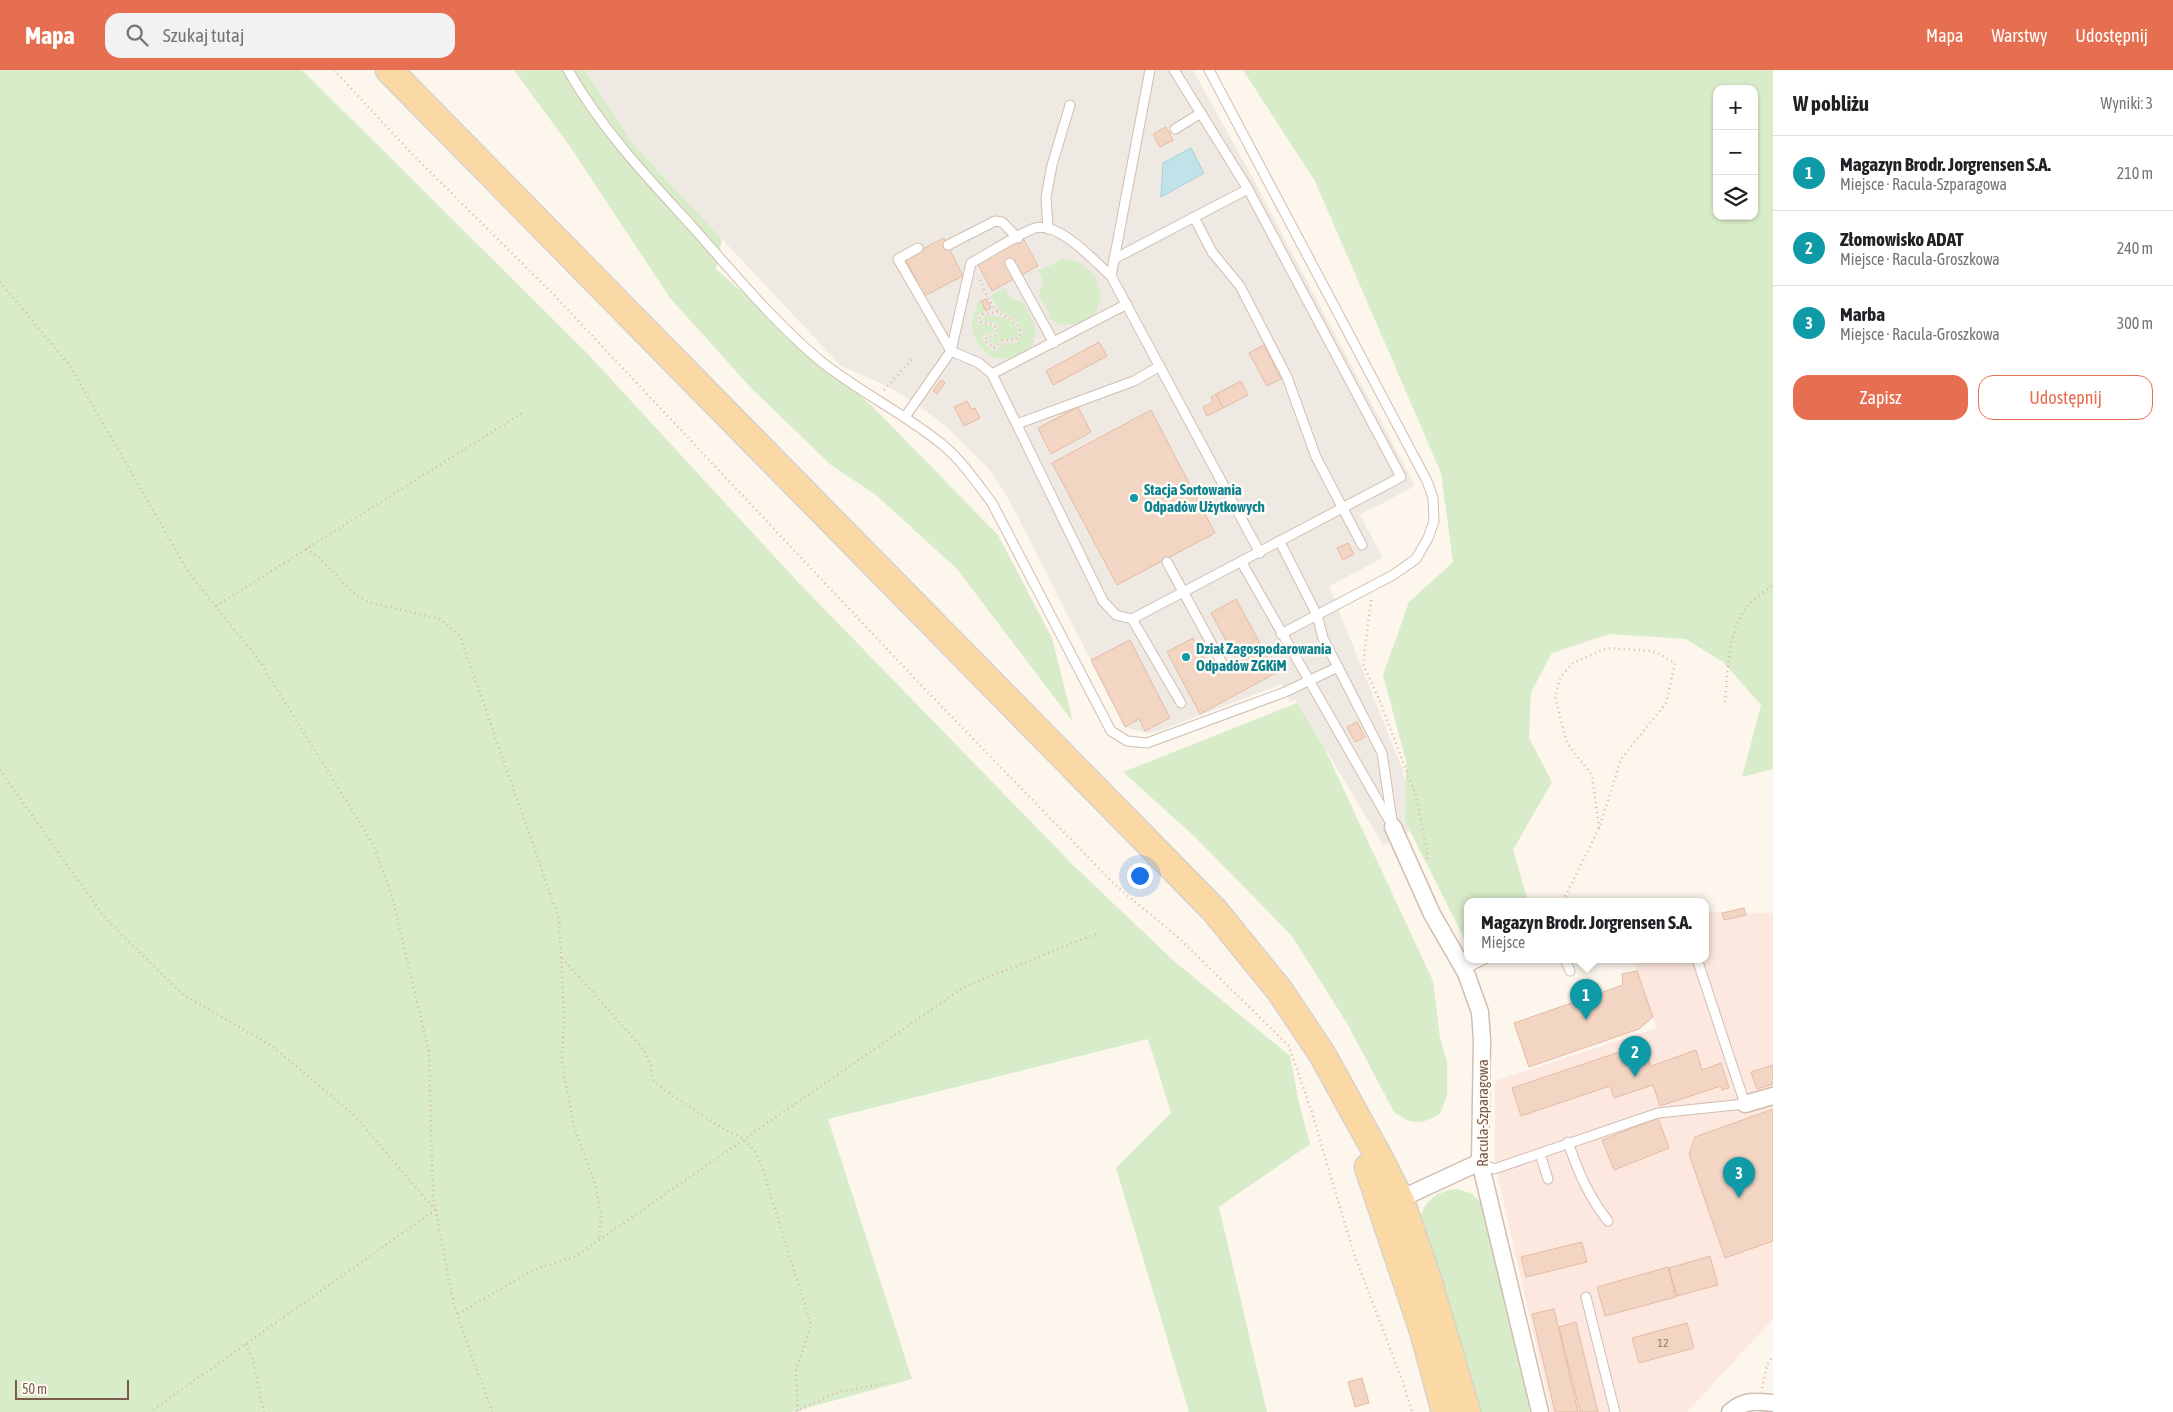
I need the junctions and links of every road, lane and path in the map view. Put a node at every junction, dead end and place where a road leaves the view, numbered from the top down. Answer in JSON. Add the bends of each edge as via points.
{"nodes":[{"id":1,"x":334,"y":70,"type":"edge"},
{"id":2,"x":389,"y":70,"type":"edge"},
{"id":3,"x":568,"y":70,"type":"edge"},
{"id":4,"x":1150,"y":70,"type":"edge"},
{"id":5,"x":1174,"y":70,"type":"edge"},
{"id":6,"x":1209,"y":70,"type":"edge"},
{"id":7,"x":1070,"y":104,"type":"dead end"},
{"id":8,"x":1201,"y":113,"type":"junction"},
{"id":9,"x":1175,"y":130,"type":"dead end"},
{"id":10,"x":1248,"y":189,"type":"junction"},
{"id":11,"x":1194,"y":217,"type":"junction"},
{"id":12,"x":1048,"y":229,"type":"junction"},
{"id":13,"x":1018,"y":238,"type":"junction"},
{"id":14,"x":948,"y":245,"type":"dead end"},
{"id":15,"x":918,"y":248,"type":"dead end"},
{"id":16,"x":1114,"y":259,"type":"junction"},
{"id":17,"x":971,"y":263,"type":"junction"},
{"id":18,"x":1010,"y":264,"type":"dead end"},
{"id":19,"x":1112,"y":276,"type":"junction"},
{"id":20,"x":0,"y":282,"type":"edge"},
{"id":21,"x":1127,"y":304,"type":"junction"},
{"id":22,"x":998,"y":312,"type":"junction"},
{"id":23,"x":1054,"y":343,"type":"junction"},
{"id":24,"x":951,"y":351,"type":"junction"},
{"id":25,"x":912,"y":359,"type":"dead end"},
{"id":26,"x":1160,"y":366,"type":"junction"},
{"id":27,"x":992,"y":374,"type":"junction"},
{"id":28,"x":878,"y":400,"type":"junction"},
{"id":29,"x":522,"y":414,"type":"dead end"},
{"id":30,"x":905,"y":417,"type":"junction"},
{"id":31,"x":1017,"y":424,"type":"junction"},
{"id":32,"x":1343,"y":508,"type":"junction"},
{"id":33,"x":1280,"y":542,"type":"junction"},
{"id":34,"x":1362,"y":545,"type":"dead end"},
{"id":35,"x":306,"y":549,"type":"junction"},
{"id":36,"x":1260,"y":552,"type":"junction"},
{"id":37,"x":1167,"y":562,"type":"dead end"},
{"id":38,"x":1242,"y":562,"type":"junction"},
{"id":39,"x":1773,"y":584,"type":"edge"},
{"id":40,"x":1372,"y":586,"type":"junction"},
{"id":41,"x":1184,"y":592,"type":"junction"},
{"id":42,"x":216,"y":606,"type":"junction"},
{"id":43,"x":1317,"y":615,"type":"junction"},
{"id":44,"x":1132,"y":618,"type":"junction"},
{"id":45,"x":1281,"y":634,"type":"junction"},
{"id":46,"x":1223,"y":665,"type":"dead end"},
{"id":47,"x":1338,"y":667,"type":"junction"},
{"id":48,"x":1310,"y":681,"type":"junction"},
{"id":49,"x":1725,"y":702,"type":"dead end"},
{"id":50,"x":1181,"y":703,"type":"dead end"},
{"id":51,"x":0,"y":770,"type":"edge"},
{"id":52,"x":1393,"y":827,"type":"junction"},
{"id":53,"x":1599,"y":828,"type":"junction"},
{"id":54,"x":1417,"y":881,"type":"junction"},
{"id":55,"x":1565,"y":898,"type":"edge"},
{"id":56,"x":1098,"y":933,"type":"dead end"},
{"id":57,"x":561,"y":957,"type":"junction"},
{"id":58,"x":1477,"y":963,"type":"edge"},
{"id":59,"x":1567,"y":963,"type":"edge"},
{"id":60,"x":1697,"y":963,"type":"edge"},
{"id":61,"x":1464,"y":970,"type":"junction"},
{"id":62,"x":1570,"y":971,"type":"dead end"},
{"id":63,"x":1773,"y":1096,"type":"edge"},
{"id":64,"x":1745,"y":1104,"type":"junction"},
{"id":65,"x":1350,"y":1106,"type":"junction"},
{"id":66,"x":744,"y":1139,"type":"junction"},
{"id":67,"x":1568,"y":1142,"type":"junction"},
{"id":68,"x":1540,"y":1154,"type":"junction"},
{"id":69,"x":1480,"y":1162,"type":"junction"},
{"id":70,"x":1548,"y":1179,"type":"dead end"},
{"id":71,"x":1401,"y":1201,"type":"junction"},
{"id":72,"x":436,"y":1210,"type":"junction"},
{"id":73,"x":1608,"y":1221,"type":"dead end"},
{"id":74,"x":599,"y":1240,"type":"junction"},
{"id":75,"x":1586,"y":1297,"type":"dead end"},
{"id":76,"x":457,"y":1314,"type":"junction"},
{"id":77,"x":246,"y":1344,"type":"junction"},
{"id":78,"x":1773,"y":1356,"type":"edge"},
{"id":79,"x":886,"y":1382,"type":"dead end"},
{"id":80,"x":1762,"y":1390,"type":"dead end"},
{"id":81,"x":1773,"y":1403,"type":"edge"},
{"id":82,"x":797,"y":1411,"type":"edge"},
{"id":83,"x":150,"y":1412,"type":"edge"},
{"id":84,"x":264,"y":1412,"type":"edge"},
{"id":85,"x":492,"y":1412,"type":"edge"},
{"id":86,"x":1412,"y":1412,"type":"edge"},
{"id":87,"x":1445,"y":1412,"type":"edge"},
{"id":88,"x":1467,"y":1412,"type":"edge"},
{"id":89,"x":1540,"y":1412,"type":"edge"},
{"id":90,"x":1614,"y":1412,"type":"edge"},
{"id":91,"x":1730,"y":1412,"type":"edge"}],
"edges":[{"from":1,"to":86,"type":"path","via":[[411,154],[553,294],[918,682],[1116,886],[1180,939],[1289,1046],[1354,1254]]},
{"from":2,"to":65,"type":"main road","via":[[1215,912],[1280,991],[1322,1054]]},
{"from":3,"to":28,"type":"lane","via":[[612,136],[717,257],[819,359]]},
{"from":4,"to":16,"type":"lane"},
{"from":5,"to":8,"type":"lane"},
{"from":6,"to":40,"type":"lane","via":[[1427,481],[1433,498],[1434,521],[1416,559]]},
{"from":7,"to":12,"type":"lane","via":[[1046,197]]},
{"from":8,"to":9,"type":"lane"},
{"from":8,"to":10,"type":"lane"},
{"from":10,"to":11,"type":"lane"},
{"from":10,"to":32,"type":"lane","via":[[1402,477]]},
{"from":11,"to":16,"type":"lane"},
{"from":11,"to":32,"type":"lane","via":[[1212,252],[1240,286],[1288,377],[1316,456]]},
{"from":12,"to":13,"type":"lane","via":[[1036,228]]},
{"from":12,"to":19,"type":"lane","via":[[1072,240]]},
{"from":13,"to":14,"type":"lane","via":[[1002,222],[995,221]]},
{"from":13,"to":17,"type":"lane"},
{"from":15,"to":24,"type":"lane","via":[[898,259]]},
{"from":16,"to":19,"type":"lane"},
{"from":17,"to":22,"type":"path"},
{"from":17,"to":24,"type":"lane"},
{"from":18,"to":23,"type":"lane"},
{"from":19,"to":21,"type":"lane"},
{"from":20,"to":42,"type":"path","via":[[70,366],[189,572]]},
{"from":21,"to":23,"type":"lane"},
{"from":21,"to":26,"type":"lane"},
{"from":22,"to":22,"type":"path","via":[[1017,325],[1020,334],[1015,340],[1002,341],[994,348],[985,341],[987,337],[996,336],[997,329],[979,319],[983,314]]},
{"from":23,"to":27,"type":"lane"},
{"from":24,"to":27,"type":"lane","via":[[979,363]]},
{"from":24,"to":30,"type":"lane"},
{"from":25,"to":28,"type":"path"},
{"from":26,"to":31,"type":"lane","via":[[1134,381]]},
{"from":26,"to":36,"type":"lane"},
{"from":27,"to":31,"type":"lane"},
{"from":28,"to":30,"type":"lane"},
{"from":29,"to":35,"type":"path"},
{"from":30,"to":48,"type":"lane","via":[[944,446],[992,503],[1111,731],[1127,740],[1147,743]]},
{"from":31,"to":44,"type":"lane","via":[[1103,601],[1116,615]]},
{"from":32,"to":33,"type":"lane"},
{"from":32,"to":34,"type":"lane"},
{"from":33,"to":36,"type":"lane"},
{"from":33,"to":43,"type":"lane"},
{"from":35,"to":42,"type":"path"},
{"from":35,"to":57,"type":"path","via":[[357,596],[368,602],[440,619],[460,636],[559,920]]},
{"from":36,"to":38,"type":"lane"},
{"from":37,"to":41,"type":"lane"},
{"from":38,"to":41,"type":"lane"},
{"from":38,"to":45,"type":"lane"},
{"from":39,"to":49,"type":"path","via":[[1742,614],[1732,639]]},
{"from":40,"to":43,"type":"lane"},
{"from":40,"to":54,"type":"path","via":[[1363,664],[1416,796],[1428,855]]},
{"from":41,"to":44,"type":"lane"},
{"from":41,"to":46,"type":"lane"},
{"from":42,"to":72,"type":"path","via":[[258,659],[373,844],[392,896],[429,1053]]},
{"from":43,"to":45,"type":"lane"},
{"from":43,"to":47,"type":"lane","via":[[1323,638]]},
{"from":44,"to":50,"type":"lane"},
{"from":45,"to":48,"type":"lane"},
{"from":47,"to":48,"type":"lane"},
{"from":47,"to":52,"type":"lane","via":[[1382,753]]},
{"from":48,"to":52,"type":"lane"},
{"from":51,"to":72,"type":"path","via":[[105,918],[182,994],[272,1046],[355,1116]]},
{"from":52,"to":54,"type":"street","name":"Racula-Szparagowa"},
{"from":53,"to":53,"type":"path","via":[[1621,760],[1666,703],[1675,663],[1653,651],[1608,648],[1573,663],[1560,678],[1555,697],[1567,743],[1592,775]]},
{"from":53,"to":55,"type":"path"},
{"from":54,"to":61,"type":"street","name":"Racula-Szparagowa"},
{"from":56,"to":66,"type":"path","via":[[964,987]]},
{"from":57,"to":66,"type":"path","via":[[644,1050],[654,1080],[673,1096]]},
{"from":57,"to":74,"type":"path","via":[[562,1062],[574,1127],[596,1186],[601,1216]]},
{"from":58,"to":61,"type":"lane"},
{"from":59,"to":62,"type":"lane"},
{"from":60,"to":64,"type":"lane"},
{"from":61,"to":69,"type":"street","name":"Racula-Szparagowa","via":[[1480,1012]]},
{"from":63,"to":64,"type":"street"},
{"from":64,"to":67,"type":"lane","via":[[1658,1113]]},
{"from":65,"to":71,"type":"main road"},
{"from":65,"to":87,"type":"main road","via":[[1424,1334]]},
{"from":66,"to":74,"type":"path"},
{"from":66,"to":82,"type":"path","via":[[754,1150],[770,1189],[811,1325],[796,1371]]},
{"from":67,"to":68,"type":"lane"},
{"from":67,"to":73,"type":"lane","via":[[1592,1200]]},
{"from":68,"to":69,"type":"lane","via":[[1494,1169]]},
{"from":68,"to":70,"type":"lane"},
{"from":69,"to":71,"type":"street"},
{"from":69,"to":89,"type":"street","name":"Racula-Szparagowa"},
{"from":71,"to":88,"type":"main road"},
{"from":72,"to":76,"type":"path"},
{"from":72,"to":77,"type":"path"},
{"from":74,"to":76,"type":"path","via":[[576,1256],[533,1270]]},
{"from":75,"to":90,"type":"lane"},
{"from":76,"to":85,"type":"path"},
{"from":77,"to":83,"type":"path"},
{"from":77,"to":84,"type":"path"},
{"from":78,"to":80,"type":"path","via":[[1767,1365]]},
{"from":79,"to":82,"type":"path","via":[[834,1393]]},
{"from":81,"to":91,"type":"street","via":[[1749,1401]]}]}
